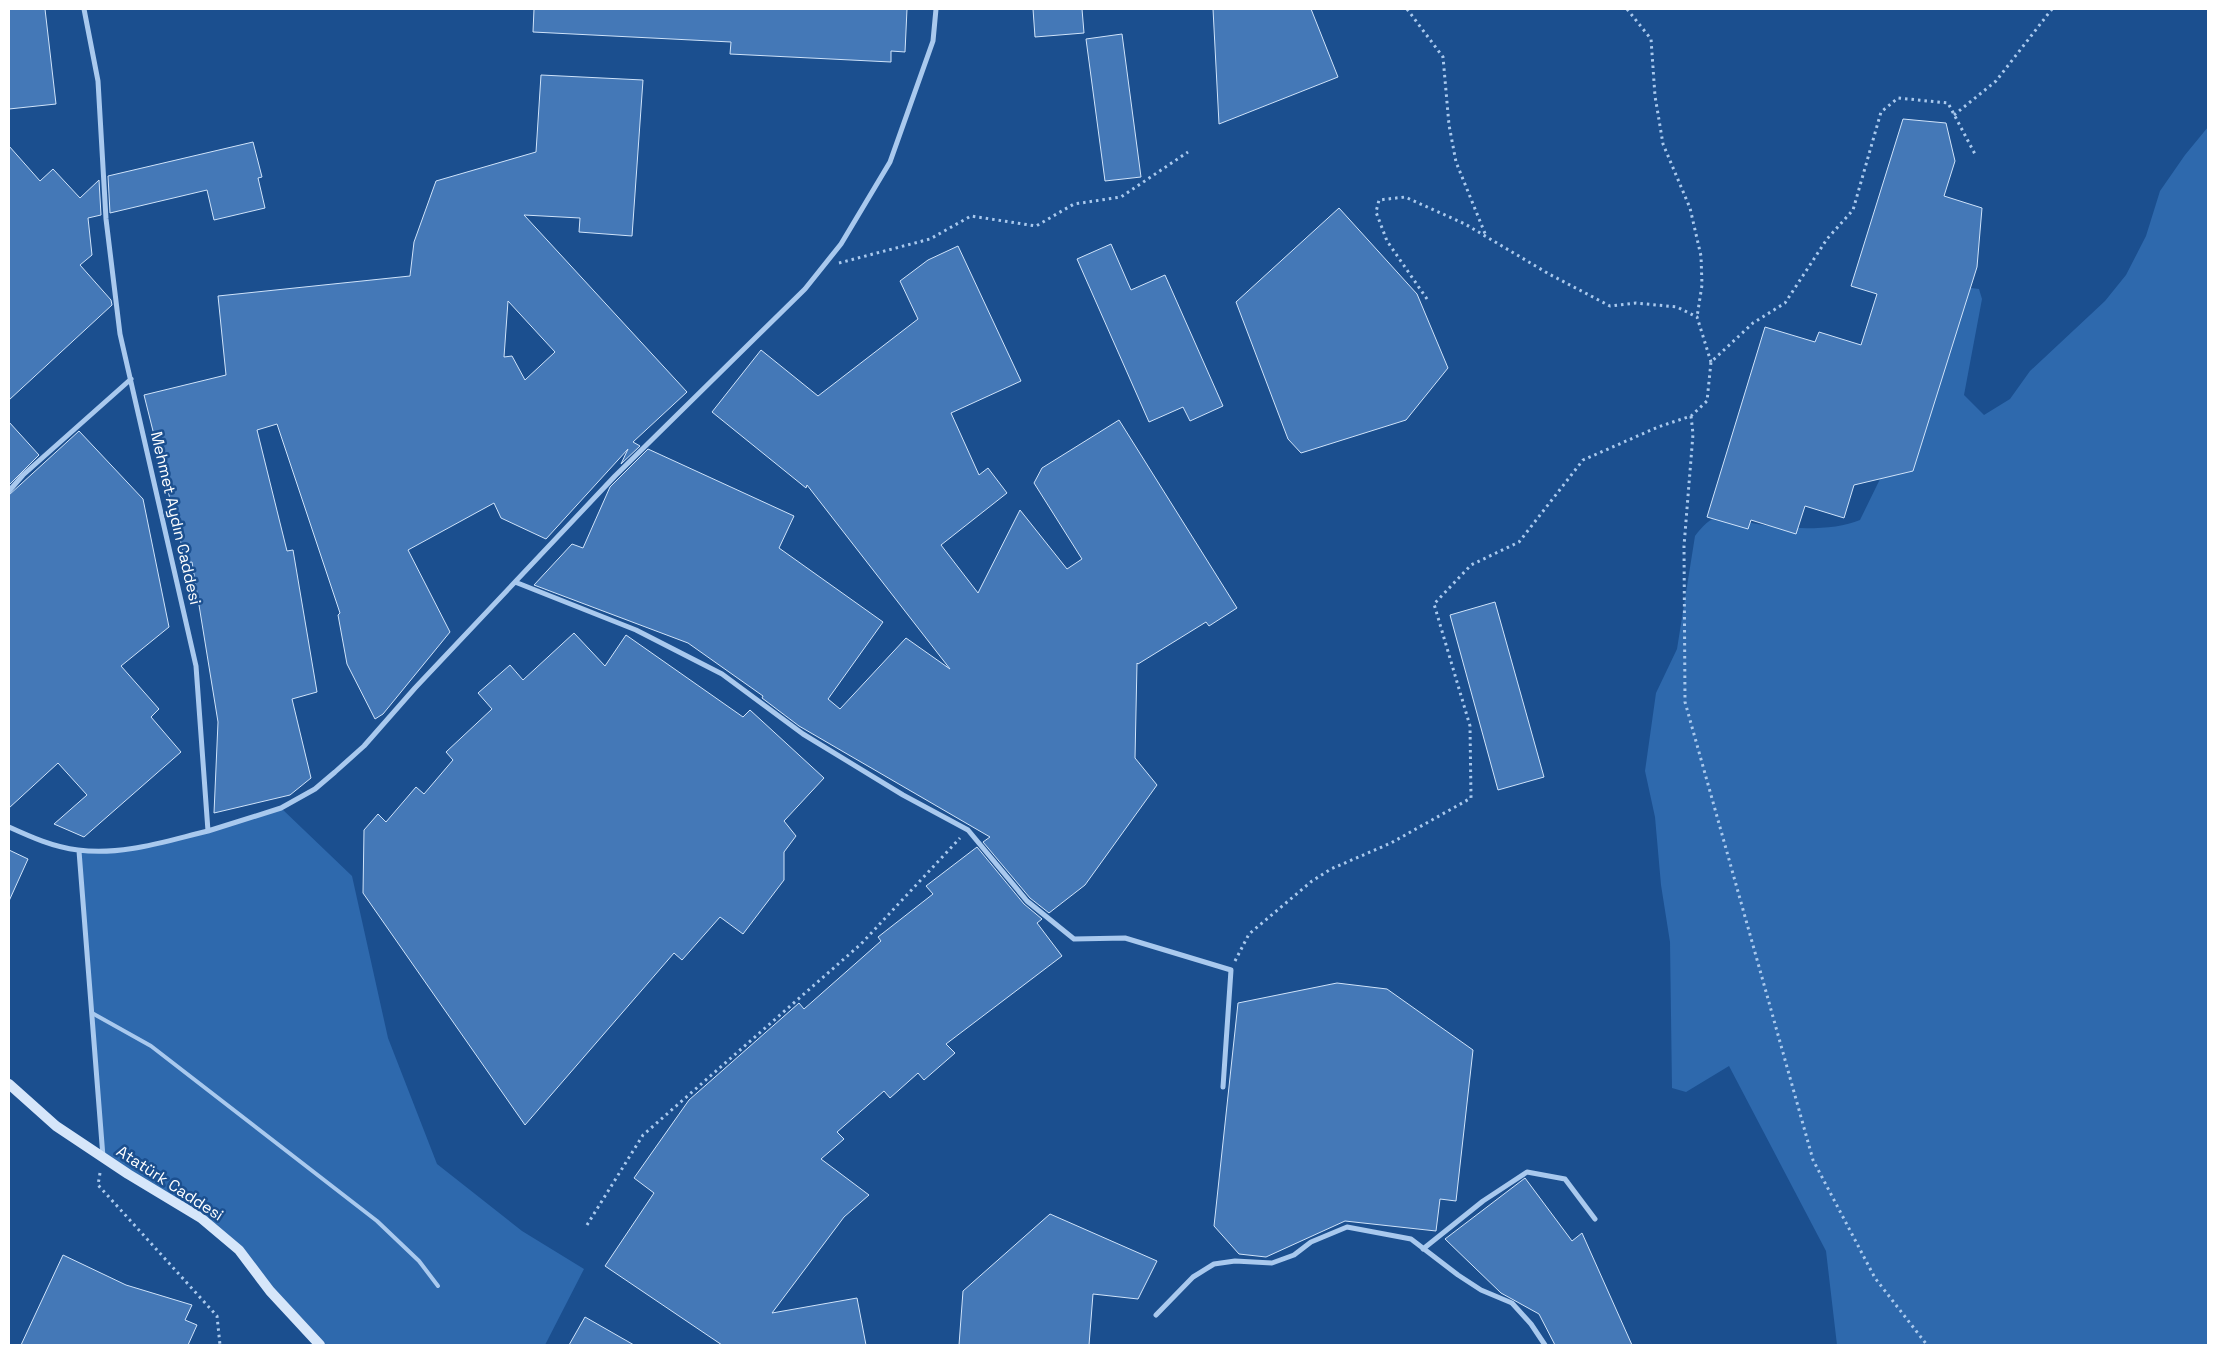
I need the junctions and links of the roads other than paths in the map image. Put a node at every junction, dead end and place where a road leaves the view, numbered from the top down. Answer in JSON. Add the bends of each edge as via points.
{"nodes":[{"id":1,"x":84,"y":9,"type":"edge"},
{"id":2,"x":936,"y":9,"type":"edge"},
{"id":3,"x":131,"y":379,"type":"junction"},
{"id":4,"x":9,"y":492,"type":"edge"},
{"id":5,"x":515,"y":582,"type":"junction"},
{"id":6,"x":9,"y":827,"type":"edge"},
{"id":7,"x":208,"y":831,"type":"junction"},
{"id":8,"x":79,"y":850,"type":"junction"},
{"id":9,"x":92,"y":1013,"type":"junction"},
{"id":10,"x":9,"y":1084,"type":"edge"},
{"id":11,"x":1223,"y":1087,"type":"dead end"},
{"id":12,"x":103,"y":1157,"type":"junction"},
{"id":13,"x":1595,"y":1219,"type":"dead end"},
{"id":14,"x":1423,"y":1249,"type":"junction"},
{"id":15,"x":438,"y":1286,"type":"dead end"},
{"id":16,"x":1156,"y":1315,"type":"dead end"},
{"id":17,"x":320,"y":1345,"type":"edge"},
{"id":18,"x":1545,"y":1345,"type":"edge"}],
"edges":[{"from":1,"to":3,"type":"street","name":"Mehmet Aydın Caddesi","via":[[98,81],[106,219],[120,334]]},
{"from":2,"to":5,"type":"street","via":[[932,41],[890,162],[841,244],[805,289],[615,476]]},
{"from":3,"to":4,"type":"street","via":[[23,475]]},
{"from":3,"to":7,"type":"street","name":"Mehmet Aydın Caddesi","via":[[196,666]]},
{"from":5,"to":7,"type":"street","via":[[364,746],[336,772],[281,808]]},
{"from":5,"to":11,"type":"street","via":[[636,630],[722,674],[803,734],[968,830],[1027,901],[1074,939],[1125,938],[1231,970]]},
{"from":6,"to":8,"type":"street","via":[[46,843]]},
{"from":7,"to":8,"type":"street","via":[[131,849]]},
{"from":8,"to":9,"type":"street"},
{"from":9,"to":12,"type":"street"},
{"from":9,"to":15,"type":"lane","via":[[151,1046],[377,1221],[419,1261]]},
{"from":10,"to":12,"type":"street","name":"Atatürk Caddesi","via":[[56,1126]]},
{"from":12,"to":17,"type":"street","name":"Atatürk Caddesi","via":[[201,1218],[239,1250],[270,1292]]},
{"from":13,"to":14,"type":"street","via":[[1565,1179],[1528,1172],[1483,1201]]},
{"from":14,"to":16,"type":"street","via":[[1411,1239],[1346,1227],[1272,1263],[1235,1261],[1214,1264],[1193,1277]]},
{"from":14,"to":18,"type":"street","via":[[1481,1290],[1512,1303]]}]}
